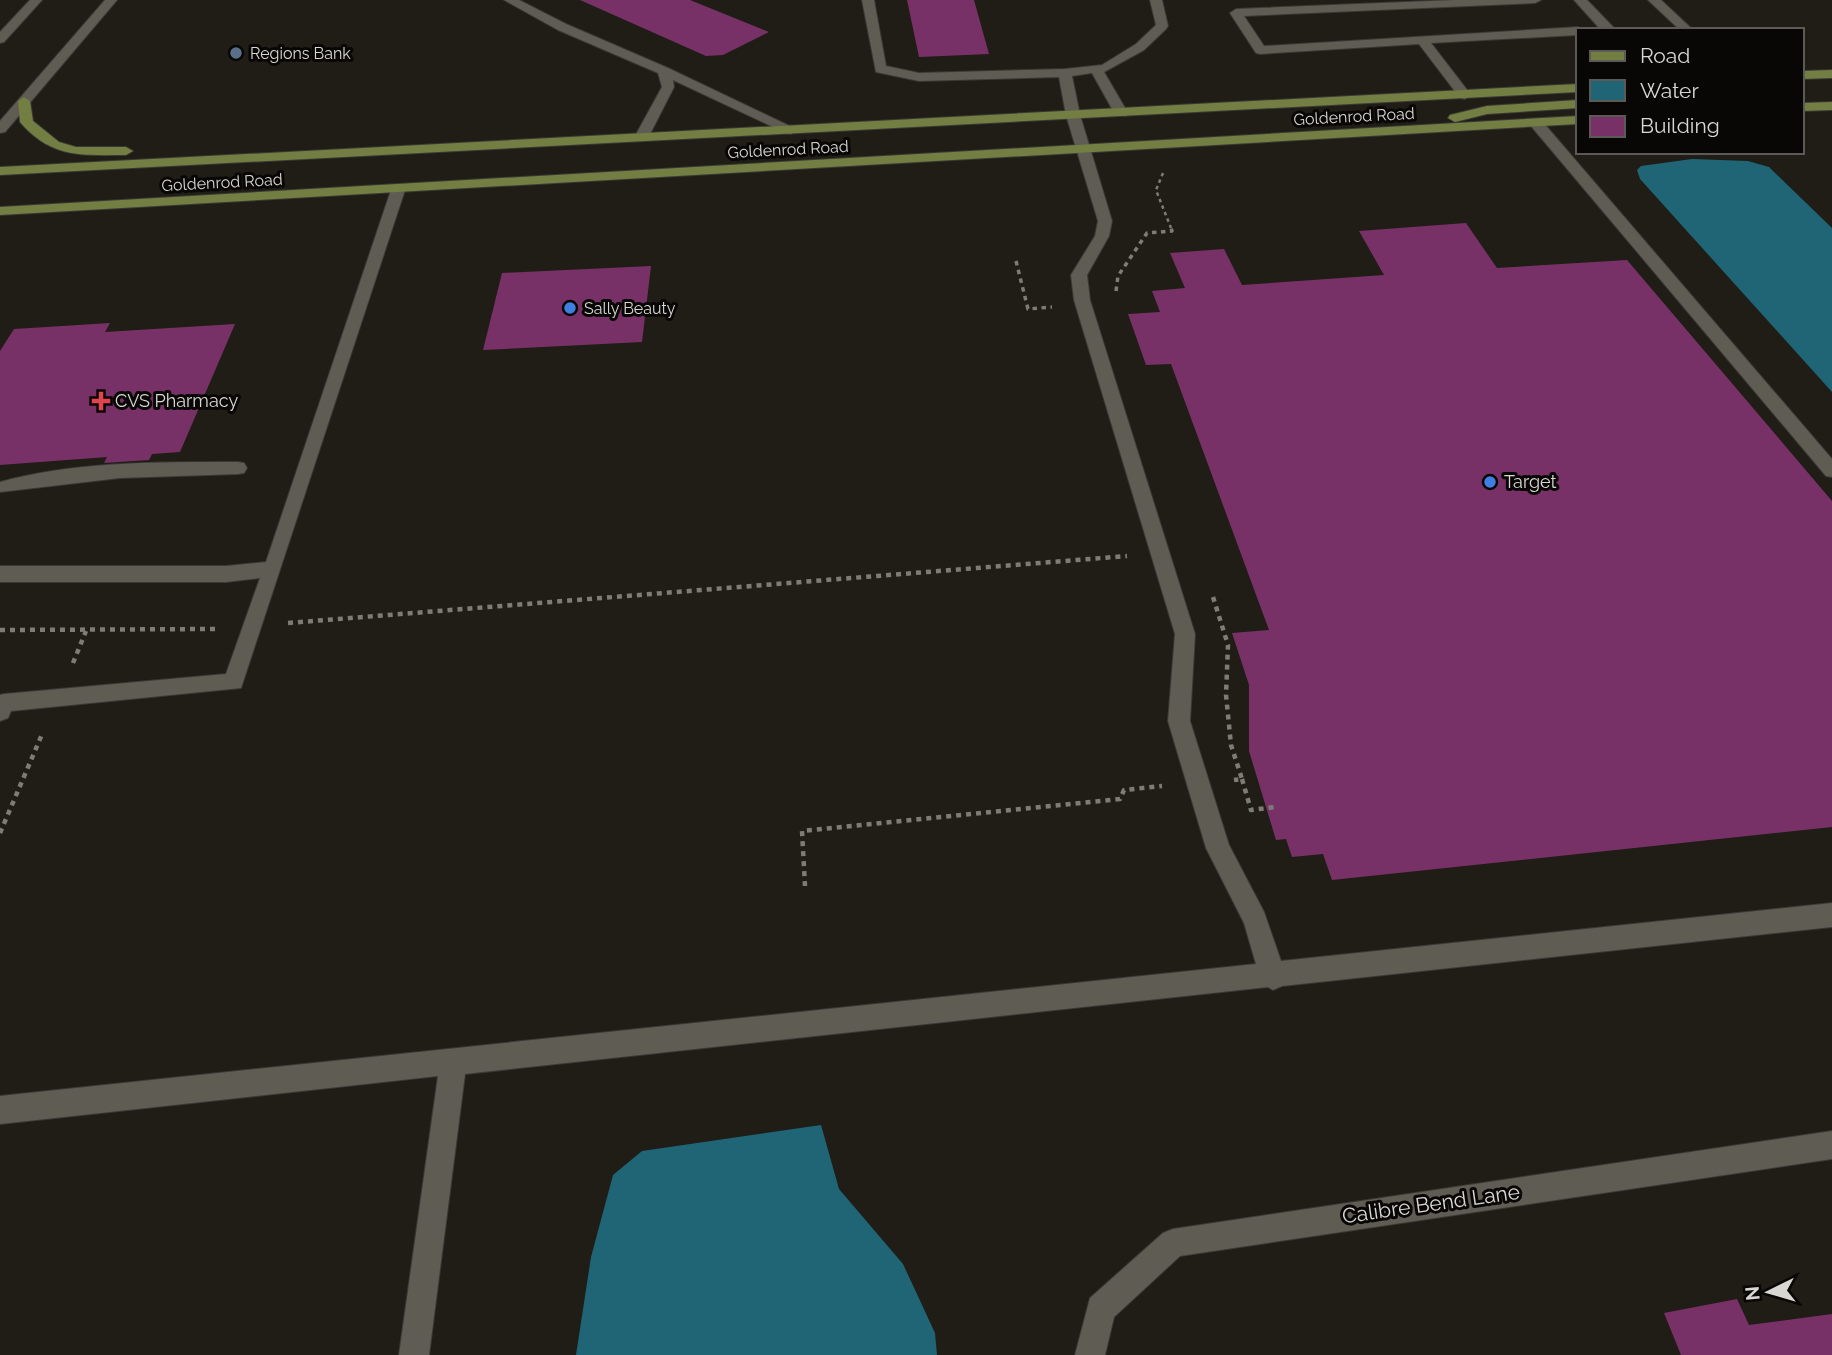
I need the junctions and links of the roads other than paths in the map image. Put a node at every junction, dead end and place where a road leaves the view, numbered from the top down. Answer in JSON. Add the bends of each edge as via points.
{"nodes":[{"id":1,"x":36,"y":0,"type":"edge"},
{"id":2,"x":111,"y":0,"type":"edge"},
{"id":3,"x":510,"y":0,"type":"edge"},
{"id":4,"x":868,"y":0,"type":"edge"},
{"id":5,"x":1156,"y":0,"type":"edge"},
{"id":6,"x":1535,"y":0,"type":"edge"},
{"id":7,"x":1580,"y":0,"type":"edge"},
{"id":8,"x":1654,"y":0,"type":"edge"},
{"id":9,"x":20,"y":18,"type":"junction"},
{"id":10,"x":0,"y":19,"type":"edge"},
{"id":11,"x":1609,"y":28,"type":"edge"},
{"id":12,"x":1685,"y":28,"type":"edge"},
{"id":13,"x":1576,"y":31,"type":"edge"},
{"id":14,"x":0,"y":39,"type":"edge"},
{"id":15,"x":1422,"y":40,"type":"junction"},
{"id":16,"x":1096,"y":69,"type":"junction"},
{"id":17,"x":664,"y":71,"type":"junction"},
{"id":18,"x":1065,"y":73,"type":"junction"},
{"id":19,"x":1832,"y":74,"type":"edge"},
{"id":20,"x":1804,"y":75,"type":"edge"},
{"id":21,"x":1576,"y":88,"type":"edge"},
{"id":22,"x":1465,"y":94,"type":"junction"},
{"id":23,"x":24,"y":101,"type":"junction"},
{"id":24,"x":1576,"y":104,"type":"edge"},
{"id":25,"x":1832,"y":106,"type":"edge"},
{"id":26,"x":1804,"y":107,"type":"edge"},
{"id":27,"x":1121,"y":113,"type":"junction"},
{"id":28,"x":1073,"y":115,"type":"junction"},
{"id":29,"x":1576,"y":120,"type":"edge"},
{"id":30,"x":1536,"y":123,"type":"junction"},
{"id":31,"x":0,"y":129,"type":"edge"},
{"id":32,"x":791,"y":130,"type":"junction"},
{"id":33,"x":1405,"y":131,"type":"junction"},
{"id":34,"x":641,"y":138,"type":"junction"},
{"id":35,"x":1082,"y":149,"type":"junction"},
{"id":36,"x":363,"y":153,"type":"junction"},
{"id":37,"x":0,"y":171,"type":"edge"},
{"id":38,"x":398,"y":190,"type":"junction"},
{"id":39,"x":0,"y":211,"type":"edge"},
{"id":40,"x":238,"y":468,"type":"dead end"},
{"id":41,"x":1832,"y":471,"type":"edge"},
{"id":42,"x":4,"y":487,"type":"dead end"},
{"id":43,"x":273,"y":569,"type":"junction"},
{"id":44,"x":0,"y":574,"type":"edge"},
{"id":45,"x":0,"y":712,"type":"edge"},
{"id":46,"x":1832,"y":915,"type":"edge"},
{"id":47,"x":1273,"y":976,"type":"junction"},
{"id":48,"x":453,"y":1063,"type":"junction"},
{"id":49,"x":0,"y":1110,"type":"edge"},
{"id":50,"x":1832,"y":1145,"type":"edge"},
{"id":51,"x":414,"y":1355,"type":"edge"},
{"id":52,"x":1090,"y":1355,"type":"edge"}],
"edges":[{"from":1,"to":9,"type":"street"},
{"from":2,"to":23,"type":"street"},
{"from":3,"to":17,"type":"street"},
{"from":4,"to":18,"type":"street","via":[[880,69],[930,76]]},
{"from":5,"to":16,"type":"street","via":[[1162,26],[1140,47]]},
{"from":6,"to":15,"type":"street","via":[[1236,13],[1261,50]]},
{"from":7,"to":11,"type":"street"},
{"from":8,"to":12,"type":"street"},
{"from":9,"to":10,"type":"street"},
{"from":9,"to":14,"type":"street"},
{"from":13,"to":15,"type":"street"},
{"from":15,"to":22,"type":"street"},
{"from":16,"to":18,"type":"street"},
{"from":16,"to":27,"type":"street"},
{"from":17,"to":32,"type":"street"},
{"from":17,"to":34,"type":"street","via":[[668,87]]},
{"from":18,"to":28,"type":"street"},
{"from":19,"to":20,"type":"main road"},
{"from":21,"to":22,"type":"main road","name":"Goldenrod Road"},
{"from":22,"to":27,"type":"main road","name":"Goldenrod Road"},
{"from":23,"to":31,"type":"street"},
{"from":23,"to":36,"type":"main road","via":[[27,122],[54,145],[75,150],[273,146]]},
{"from":24,"to":33,"type":"main road","via":[[1487,110]]},
{"from":25,"to":26,"type":"main road"},
{"from":27,"to":28,"type":"main road","name":"Goldenrod Road"},
{"from":28,"to":32,"type":"main road","name":"Goldenrod Road"},
{"from":28,"to":35,"type":"street"},
{"from":29,"to":30,"type":"main road","name":"Goldenrod Road"},
{"from":30,"to":33,"type":"main road","name":"Goldenrod Road"},
{"from":30,"to":41,"type":"street"},
{"from":32,"to":34,"type":"main road","name":"Goldenrod Road"},
{"from":33,"to":35,"type":"main road","name":"Goldenrod Road"},
{"from":34,"to":36,"type":"main road","name":"Goldenrod Road"},
{"from":35,"to":38,"type":"main road","name":"Goldenrod Road"},
{"from":35,"to":47,"type":"street","via":[[1105,221],[1102,236],[1079,275],[1083,305],[1185,634],[1179,721],[1218,848],[1255,920]]},
{"from":36,"to":37,"type":"main road","name":"Goldenrod Road"},
{"from":38,"to":39,"type":"main road","name":"Goldenrod Road"},
{"from":38,"to":43,"type":"street"},
{"from":40,"to":42,"type":"street","via":[[57,477]]},
{"from":43,"to":44,"type":"street","via":[[226,574]]},
{"from":43,"to":45,"type":"street","via":[[234,682],[4,703]]},
{"from":46,"to":47,"type":"street"},
{"from":47,"to":48,"type":"street"},
{"from":48,"to":49,"type":"street"},
{"from":48,"to":51,"type":"street"},
{"from":50,"to":52,"type":"street","name":"Calibre Bend Lane","via":[[1173,1242],[1101,1309]]}]}
